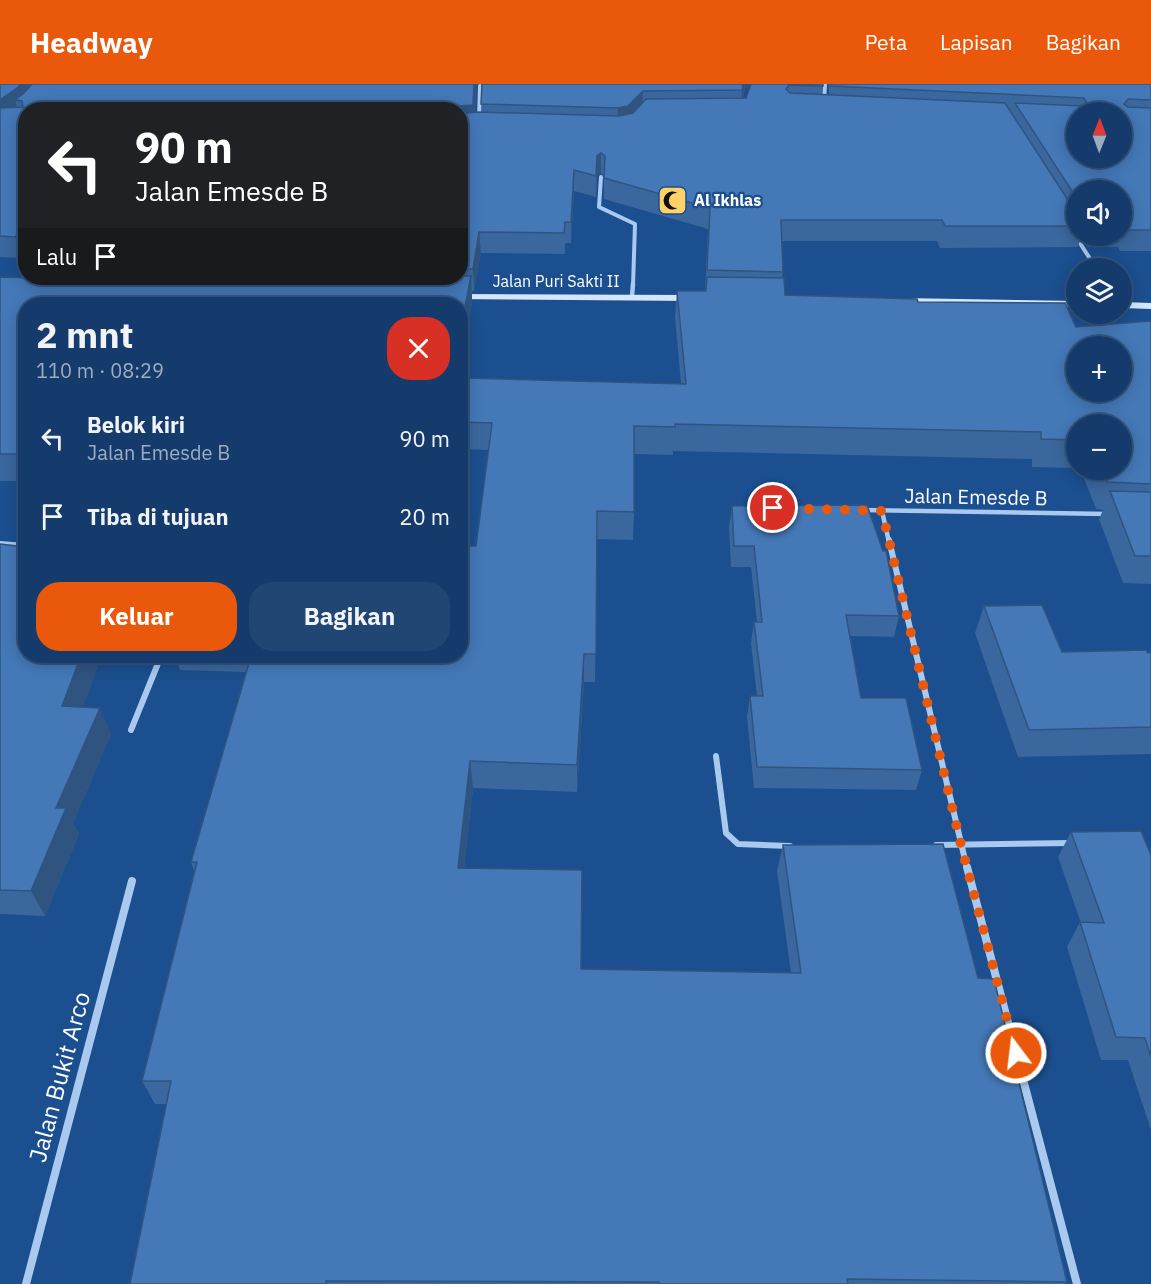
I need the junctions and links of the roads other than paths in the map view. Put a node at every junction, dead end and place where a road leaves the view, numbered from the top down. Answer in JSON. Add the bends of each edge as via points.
{"nodes":[{"id":1,"x":825,"y":84,"type":"edge"},
{"id":2,"x":480,"y":86,"type":"edge"},
{"id":3,"x":824,"y":109,"type":"edge"},
{"id":4,"x":478,"y":128,"type":"edge"},
{"id":5,"x":601,"y":177,"type":"edge"},
{"id":6,"x":632,"y":296,"type":"junction"},
{"id":7,"x":442,"y":297,"type":"edge"},
{"id":8,"x":701,"y":298,"type":"edge"},
{"id":9,"x":889,"y":301,"type":"edge"},
{"id":10,"x":1066,"y":304,"type":"edge"},
{"id":11,"x":1132,"y":305,"type":"edge"},
{"id":12,"x":1151,"y":306,"type":"edge"},
{"id":13,"x":858,"y":510,"type":"edge"},
{"id":14,"x":882,"y":511,"type":"junction"},
{"id":15,"x":1116,"y":514,"type":"edge"},
{"id":16,"x":0,"y":544,"type":"edge"},
{"id":17,"x":18,"y":545,"type":"edge"},
{"id":18,"x":158,"y":663,"type":"edge"},
{"id":19,"x":131,"y":730,"type":"dead end"},
{"id":20,"x":716,"y":756,"type":"dead end"},
{"id":21,"x":1080,"y":843,"type":"edge"},
{"id":22,"x":925,"y":845,"type":"edge"},
{"id":23,"x":961,"y":845,"type":"junction"},
{"id":24,"x":795,"y":846,"type":"edge"},
{"id":25,"x":132,"y":880,"type":"dead end"},
{"id":26,"x":26,"y":1284,"type":"edge"},
{"id":27,"x":1077,"y":1284,"type":"edge"}],
"edges":[{"from":1,"to":3,"type":"street"},
{"from":2,"to":4,"type":"street"},
{"from":5,"to":6,"type":"street","via":[[599,207],[610,215],[627,219],[636,229]]},
{"from":6,"to":7,"type":"street","name":"Jalan Puri Sakti II"},
{"from":6,"to":8,"type":"street","name":"Jalan Puri Sakti II"},
{"from":9,"to":10,"type":"street"},
{"from":11,"to":12,"type":"street"},
{"from":13,"to":14,"type":"street","name":"Jalan Emesde B"},
{"from":14,"to":15,"type":"street","name":"Jalan Emesde B"},
{"from":14,"to":23,"type":"street"},
{"from":16,"to":17,"type":"street"},
{"from":18,"to":19,"type":"street"},
{"from":20,"to":24,"type":"street","via":[[726,833],[738,844]]},
{"from":21,"to":23,"type":"street"},
{"from":22,"to":23,"type":"street"},
{"from":23,"to":27,"type":"street"},
{"from":25,"to":26,"type":"street","name":"Jalan Bukit Arco"}]}
